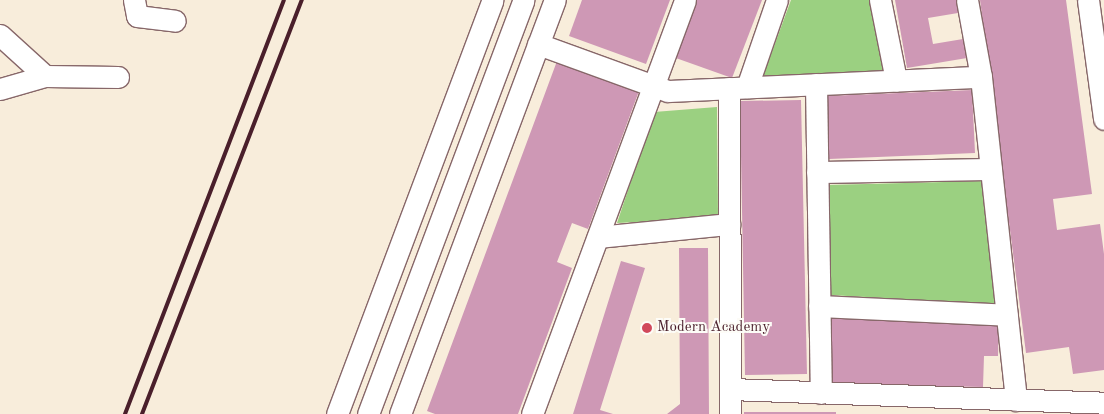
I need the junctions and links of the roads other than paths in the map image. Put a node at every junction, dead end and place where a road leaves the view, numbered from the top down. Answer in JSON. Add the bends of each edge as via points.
{"nodes":[{"id":1,"x":134,"y":0,"type":"edge"},
{"id":2,"x":493,"y":0,"type":"edge"},
{"id":3,"x":524,"y":0,"type":"edge"},
{"id":4,"x":555,"y":0,"type":"edge"},
{"id":5,"x":684,"y":0,"type":"edge"},
{"id":6,"x":776,"y":0,"type":"edge"},
{"id":7,"x":880,"y":0,"type":"edge"},
{"id":8,"x":967,"y":0,"type":"edge"},
{"id":9,"x":1088,"y":0,"type":"edge"},
{"id":10,"x":175,"y":21,"type":"dead end"},
{"id":11,"x":0,"y":35,"type":"edge"},
{"id":12,"x":538,"y":44,"type":"junction"},
{"id":13,"x":45,"y":76,"type":"junction"},
{"id":14,"x":982,"y":76,"type":"junction"},
{"id":15,"x":118,"y":77,"type":"dead end"},
{"id":16,"x":896,"y":80,"type":"junction"},
{"id":17,"x":816,"y":84,"type":"junction"},
{"id":18,"x":653,"y":86,"type":"junction"},
{"id":19,"x":738,"y":88,"type":"junction"},
{"id":20,"x":0,"y":89,"type":"edge"},
{"id":21,"x":1104,"y":119,"type":"edge"},
{"id":22,"x":991,"y":169,"type":"junction"},
{"id":23,"x":817,"y":172,"type":"junction"},
{"id":24,"x":730,"y":224,"type":"junction"},
{"id":25,"x":598,"y":237,"type":"junction"},
{"id":26,"x":819,"y":306,"type":"junction"},
{"id":27,"x":1007,"y":315,"type":"junction"},
{"id":28,"x":730,"y":389,"type":"junction"},
{"id":29,"x":821,"y":393,"type":"junction"},
{"id":30,"x":1016,"y":400,"type":"junction"},
{"id":31,"x":1104,"y":403,"type":"edge"},
{"id":32,"x":337,"y":414,"type":"edge"},
{"id":33,"x":368,"y":414,"type":"edge"},
{"id":34,"x":400,"y":414,"type":"edge"},
{"id":35,"x":532,"y":414,"type":"edge"},
{"id":36,"x":730,"y":414,"type":"edge"}],
"edges":[{"from":1,"to":10,"type":"street","via":[[137,16]]},
{"from":2,"to":32,"type":"street"},
{"from":3,"to":33,"type":"street"},
{"from":4,"to":12,"type":"street"},
{"from":5,"to":18,"type":"street"},
{"from":6,"to":19,"type":"street"},
{"from":7,"to":16,"type":"street"},
{"from":8,"to":14,"type":"street"},
{"from":9,"to":21,"type":"street"},
{"from":11,"to":13,"type":"street"},
{"from":12,"to":18,"type":"street"},
{"from":12,"to":34,"type":"street"},
{"from":13,"to":15,"type":"street"},
{"from":13,"to":20,"type":"street"},
{"from":14,"to":16,"type":"street"},
{"from":14,"to":22,"type":"street"},
{"from":16,"to":17,"type":"street"},
{"from":17,"to":19,"type":"street"},
{"from":17,"to":23,"type":"street"},
{"from":18,"to":19,"type":"street","via":[[668,91]]},
{"from":18,"to":25,"type":"street"},
{"from":19,"to":24,"type":"street"},
{"from":22,"to":23,"type":"street"},
{"from":22,"to":27,"type":"street"},
{"from":23,"to":26,"type":"street"},
{"from":24,"to":25,"type":"street"},
{"from":24,"to":28,"type":"street"},
{"from":25,"to":35,"type":"street"},
{"from":26,"to":27,"type":"street"},
{"from":26,"to":29,"type":"street"},
{"from":27,"to":30,"type":"street"},
{"from":28,"to":29,"type":"street"},
{"from":28,"to":36,"type":"street"},
{"from":29,"to":30,"type":"street"},
{"from":30,"to":31,"type":"street"}]}
